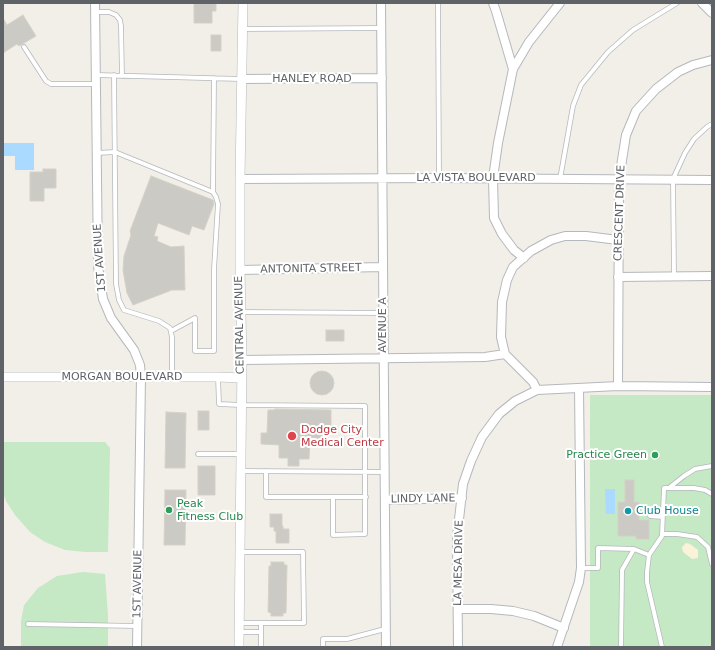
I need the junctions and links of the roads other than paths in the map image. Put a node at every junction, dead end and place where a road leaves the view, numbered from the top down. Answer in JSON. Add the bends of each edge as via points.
{"nodes":[{"id":1,"x":243,"y":3,"type":"edge"},
{"id":2,"x":381,"y":3,"type":"edge"},
{"id":3,"x":438,"y":3,"type":"edge"},
{"id":4,"x":493,"y":3,"type":"edge"},
{"id":5,"x":560,"y":3,"type":"edge"},
{"id":6,"x":677,"y":3,"type":"edge"},
{"id":7,"x":702,"y":3,"type":"edge"},
{"id":8,"x":95,"y":7,"type":"edge"},
{"id":9,"x":712,"y":12,"type":"edge"},
{"id":10,"x":382,"y":28,"type":"junction"},
{"id":11,"x":243,"y":29,"type":"junction"},
{"id":12,"x":24,"y":47,"type":"dead end"},
{"id":13,"x":712,"y":60,"type":"edge"},
{"id":14,"x":513,"y":69,"type":"junction"},
{"id":15,"x":114,"y":75,"type":"junction"},
{"id":16,"x":122,"y":76,"type":"junction"},
{"id":17,"x":214,"y":78,"type":"junction"},
{"id":18,"x":382,"y":78,"type":"junction"},
{"id":19,"x":96,"y":79,"type":"junction"},
{"id":20,"x":242,"y":79,"type":"junction"},
{"id":21,"x":712,"y":124,"type":"edge"},
{"id":22,"x":97,"y":152,"type":"junction"},
{"id":23,"x":115,"y":152,"type":"junction"},
{"id":24,"x":382,"y":178,"type":"junction"},
{"id":25,"x":440,"y":178,"type":"junction"},
{"id":26,"x":493,"y":178,"type":"junction"},
{"id":27,"x":240,"y":179,"type":"junction"},
{"id":28,"x":560,"y":179,"type":"junction"},
{"id":29,"x":619,"y":179,"type":"junction"},
{"id":30,"x":673,"y":179,"type":"junction"},
{"id":31,"x":712,"y":180,"type":"edge"},
{"id":32,"x":213,"y":192,"type":"junction"},
{"id":33,"x":618,"y":240,"type":"junction"},
{"id":34,"x":524,"y":258,"type":"junction"},
{"id":35,"x":383,"y":268,"type":"junction"},
{"id":36,"x":240,"y":270,"type":"junction"},
{"id":37,"x":674,"y":276,"type":"junction"},
{"id":38,"x":712,"y":276,"type":"edge"},
{"id":39,"x":618,"y":277,"type":"junction"},
{"id":40,"x":240,"y":312,"type":"junction"},
{"id":41,"x":383,"y":313,"type":"junction"},
{"id":42,"x":171,"y":331,"type":"junction"},
{"id":43,"x":505,"y":354,"type":"junction"},
{"id":44,"x":384,"y":359,"type":"junction"},
{"id":45,"x":242,"y":360,"type":"junction"},
{"id":46,"x":218,"y":376,"type":"junction"},
{"id":47,"x":3,"y":377,"type":"edge"},
{"id":48,"x":141,"y":377,"type":"junction"},
{"id":49,"x":172,"y":377,"type":"junction"},
{"id":50,"x":241,"y":378,"type":"junction"},
{"id":51,"x":618,"y":386,"type":"junction"},
{"id":52,"x":712,"y":387,"type":"edge"},
{"id":53,"x":579,"y":388,"type":"junction"},
{"id":54,"x":537,"y":390,"type":"junction"},
{"id":55,"x":241,"y":405,"type":"junction"},
{"id":56,"x":198,"y":454,"type":"dead end"},
{"id":57,"x":240,"y":454,"type":"junction"},
{"id":58,"x":712,"y":466,"type":"edge"},
{"id":59,"x":240,"y":471,"type":"junction"},
{"id":60,"x":266,"y":471,"type":"junction"},
{"id":61,"x":366,"y":472,"type":"junction"},
{"id":62,"x":384,"y":472,"type":"junction"},
{"id":63,"x":669,"y":488,"type":"junction"},
{"id":64,"x":712,"y":494,"type":"edge"},
{"id":65,"x":333,"y":497,"type":"junction"},
{"id":66,"x":366,"y":497,"type":"junction"},
{"id":67,"x":462,"y":498,"type":"junction"},
{"id":68,"x":385,"y":500,"type":"junction"},
{"id":69,"x":650,"y":516,"type":"dead end"},
{"id":70,"x":663,"y":517,"type":"junction"},
{"id":71,"x":662,"y":534,"type":"junction"},
{"id":72,"x":634,"y":549,"type":"junction"},
{"id":73,"x":239,"y":552,"type":"junction"},
{"id":74,"x":649,"y":555,"type":"junction"},
{"id":75,"x":712,"y":564,"type":"edge"},
{"id":76,"x":581,"y":568,"type":"junction"},
{"id":77,"x":458,"y":609,"type":"junction"},
{"id":78,"x":261,"y":623,"type":"junction"},
{"id":79,"x":28,"y":624,"type":"dead end"},
{"id":80,"x":137,"y":626,"type":"junction"},
{"id":81,"x":239,"y":627,"type":"junction"},
{"id":82,"x":564,"y":628,"type":"junction"},
{"id":83,"x":385,"y":630,"type":"junction"},
{"id":84,"x":261,"y":632,"type":"junction"},
{"id":85,"x":137,"y":647,"type":"edge"},
{"id":86,"x":239,"y":647,"type":"edge"},
{"id":87,"x":261,"y":647,"type":"edge"},
{"id":88,"x":323,"y":647,"type":"edge"},
{"id":89,"x":386,"y":647,"type":"edge"},
{"id":90,"x":458,"y":647,"type":"edge"},
{"id":91,"x":557,"y":647,"type":"edge"},
{"id":92,"x":621,"y":647,"type":"edge"},
{"id":93,"x":662,"y":647,"type":"edge"}],
"edges":[{"from":1,"to":11,"type":"street","name":"CENTRAL AVENUE"},
{"from":2,"to":10,"type":"street","name":"AVENUE A"},
{"from":3,"to":25,"type":"lane"},
{"from":4,"to":14,"type":"street"},
{"from":5,"to":14,"type":"street","via":[[529,42]]},
{"from":6,"to":28,"type":"lane","via":[[633,30],[608,52],[581,85],[573,106]]},
{"from":7,"to":9,"type":"street"},
{"from":8,"to":16,"type":"lane","via":[[116,15],[120,20]]},
{"from":8,"to":19,"type":"street","name":"1ST AVENUE"},
{"from":10,"to":11,"type":"lane"},
{"from":10,"to":18,"type":"street","name":"AVENUE A"},
{"from":11,"to":20,"type":"street","name":"CENTRAL AVENUE"},
{"from":12,"to":19,"type":"lane","via":[[46,81],[51,84]]},
{"from":13,"to":29,"type":"street","name":"CRESCENT DRIVE","via":[[678,72],[656,89],[636,111],[626,135]]},
{"from":14,"to":26,"type":"street"},
{"from":15,"to":16,"type":"lane"},
{"from":15,"to":19,"type":"lane"},
{"from":15,"to":23,"type":"lane"},
{"from":16,"to":17,"type":"lane"},
{"from":17,"to":20,"type":"lane"},
{"from":17,"to":32,"type":"lane"},
{"from":18,"to":20,"type":"street","name":"HANLEY ROAD"},
{"from":18,"to":24,"type":"street","name":"AVENUE A"},
{"from":19,"to":22,"type":"street","name":"1ST AVENUE"},
{"from":20,"to":27,"type":"street","name":"CENTRAL AVENUE"},
{"from":21,"to":30,"type":"lane","via":[[694,139]]},
{"from":22,"to":23,"type":"lane"},
{"from":22,"to":48,"type":"street","name":"1ST AVENUE","via":[[98,266],[102,299],[111,318],[134,350],[140,365]]},
{"from":23,"to":32,"type":"lane"},
{"from":23,"to":42,"type":"lane","via":[[115,266],[119,300],[124,310],[159,321]]},
{"from":24,"to":25,"type":"street","name":"LA VISTA BOULEVARD"},
{"from":24,"to":27,"type":"street","name":"LA VISTA BOULEVARD"},
{"from":24,"to":35,"type":"street","name":"AVENUE A"},
{"from":25,"to":26,"type":"street","name":"LA VISTA BOULEVARD"},
{"from":26,"to":28,"type":"street","name":"LA VISTA BOULEVARD"},
{"from":26,"to":34,"type":"street","via":[[494,218],[514,250]]},
{"from":27,"to":36,"type":"street","name":"CENTRAL AVENUE"},
{"from":28,"to":29,"type":"street","name":"LA VISTA BOULEVARD"},
{"from":29,"to":30,"type":"street","name":"LA VISTA BOULEVARD"},
{"from":29,"to":33,"type":"street","name":"CRESCENT DRIVE"},
{"from":30,"to":31,"type":"street","name":"LA VISTA BOULEVARD"},
{"from":30,"to":37,"type":"lane"},
{"from":32,"to":42,"type":"lane","via":[[218,204],[214,269],[214,351],[194,351],[194,318]]},
{"from":33,"to":34,"type":"street","via":[[565,236],[551,240]]},
{"from":33,"to":39,"type":"street","name":"CRESCENT DRIVE"},
{"from":34,"to":43,"type":"street","via":[[513,267],[502,302],[501,337]]},
{"from":35,"to":36,"type":"street","name":"ANTONITA STREET"},
{"from":35,"to":41,"type":"street","name":"AVENUE A"},
{"from":36,"to":40,"type":"street","name":"CENTRAL AVENUE"},
{"from":37,"to":38,"type":"street"},
{"from":37,"to":39,"type":"street"},
{"from":39,"to":51,"type":"street","name":"CRESCENT DRIVE"},
{"from":40,"to":41,"type":"lane"},
{"from":40,"to":45,"type":"street","name":"CENTRAL AVENUE"},
{"from":41,"to":44,"type":"street","name":"AVENUE A"},
{"from":42,"to":49,"type":"lane"},
{"from":43,"to":44,"type":"street","via":[[485,358]]},
{"from":43,"to":54,"type":"street","via":[[533,382]]},
{"from":44,"to":45,"type":"street"},
{"from":44,"to":62,"type":"street","name":"AVENUE A"},
{"from":45,"to":50,"type":"street","name":"CENTRAL AVENUE"},
{"from":46,"to":49,"type":"street","name":"MORGAN BOULEVARD"},
{"from":46,"to":50,"type":"street","name":"MORGAN BOULEVARD"},
{"from":46,"to":55,"type":"lane","via":[[219,404]]},
{"from":47,"to":48,"type":"street","name":"MORGAN BOULEVARD"},
{"from":48,"to":49,"type":"street","name":"MORGAN BOULEVARD"},
{"from":48,"to":80,"type":"street","name":"1ST AVENUE"},
{"from":50,"to":55,"type":"street","name":"CENTRAL AVENUE"},
{"from":51,"to":52,"type":"street"},
{"from":51,"to":53,"type":"street"},
{"from":53,"to":54,"type":"street"},
{"from":53,"to":76,"type":"street"},
{"from":54,"to":67,"type":"street","name":"LA MESA DRIVE","via":[[515,401],[499,414],[482,437],[463,484]]},
{"from":55,"to":57,"type":"street","name":"CENTRAL AVENUE"},
{"from":55,"to":61,"type":"lane","via":[[365,406]]},
{"from":56,"to":57,"type":"lane"},
{"from":57,"to":59,"type":"street","name":"CENTRAL AVENUE"},
{"from":58,"to":63,"type":"lane","via":[[695,470]]},
{"from":59,"to":60,"type":"lane"},
{"from":59,"to":73,"type":"street","name":"CENTRAL AVENUE"},
{"from":60,"to":61,"type":"lane"},
{"from":60,"to":65,"type":"lane","via":[[266,497]]},
{"from":61,"to":62,"type":"lane"},
{"from":61,"to":66,"type":"lane"},
{"from":62,"to":68,"type":"street","name":"AVENUE A"},
{"from":63,"to":64,"type":"lane","via":[[694,488]]},
{"from":63,"to":70,"type":"lane","via":[[664,488]]},
{"from":65,"to":66,"type":"lane"},
{"from":65,"to":66,"type":"lane","via":[[333,535],[365,534]]},
{"from":67,"to":68,"type":"street","name":"LINDY LANE"},
{"from":67,"to":77,"type":"street","name":"LA MESA DRIVE","via":[[457,536]]},
{"from":68,"to":83,"type":"street","name":"AVENUE A"},
{"from":69,"to":70,"type":"lane"},
{"from":70,"to":71,"type":"lane"},
{"from":71,"to":74,"type":"lane"},
{"from":71,"to":75,"type":"lane","via":[[697,537],[708,547]]},
{"from":72,"to":74,"type":"lane"},
{"from":72,"to":76,"type":"lane","via":[[598,548],[598,568]]},
{"from":72,"to":92,"type":"lane","via":[[622,570]]},
{"from":73,"to":78,"type":"lane","via":[[303,552],[304,623]]},
{"from":73,"to":81,"type":"street","name":"CENTRAL AVENUE"},
{"from":74,"to":93,"type":"lane","via":[[647,582]]},
{"from":76,"to":82,"type":"street"},
{"from":77,"to":82,"type":"street","via":[[513,611]]},
{"from":77,"to":90,"type":"street","name":"LA MESA DRIVE"},
{"from":78,"to":81,"type":"lane"},
{"from":78,"to":84,"type":"lane"},
{"from":79,"to":80,"type":"lane"},
{"from":80,"to":85,"type":"street","name":"1ST AVENUE"},
{"from":81,"to":84,"type":"lane"},
{"from":81,"to":86,"type":"street","name":"CENTRAL AVENUE"},
{"from":82,"to":91,"type":"street"},
{"from":83,"to":88,"type":"lane","via":[[347,639],[323,639]]},
{"from":83,"to":89,"type":"street","name":"AVENUE A"},
{"from":84,"to":87,"type":"lane"}]}
